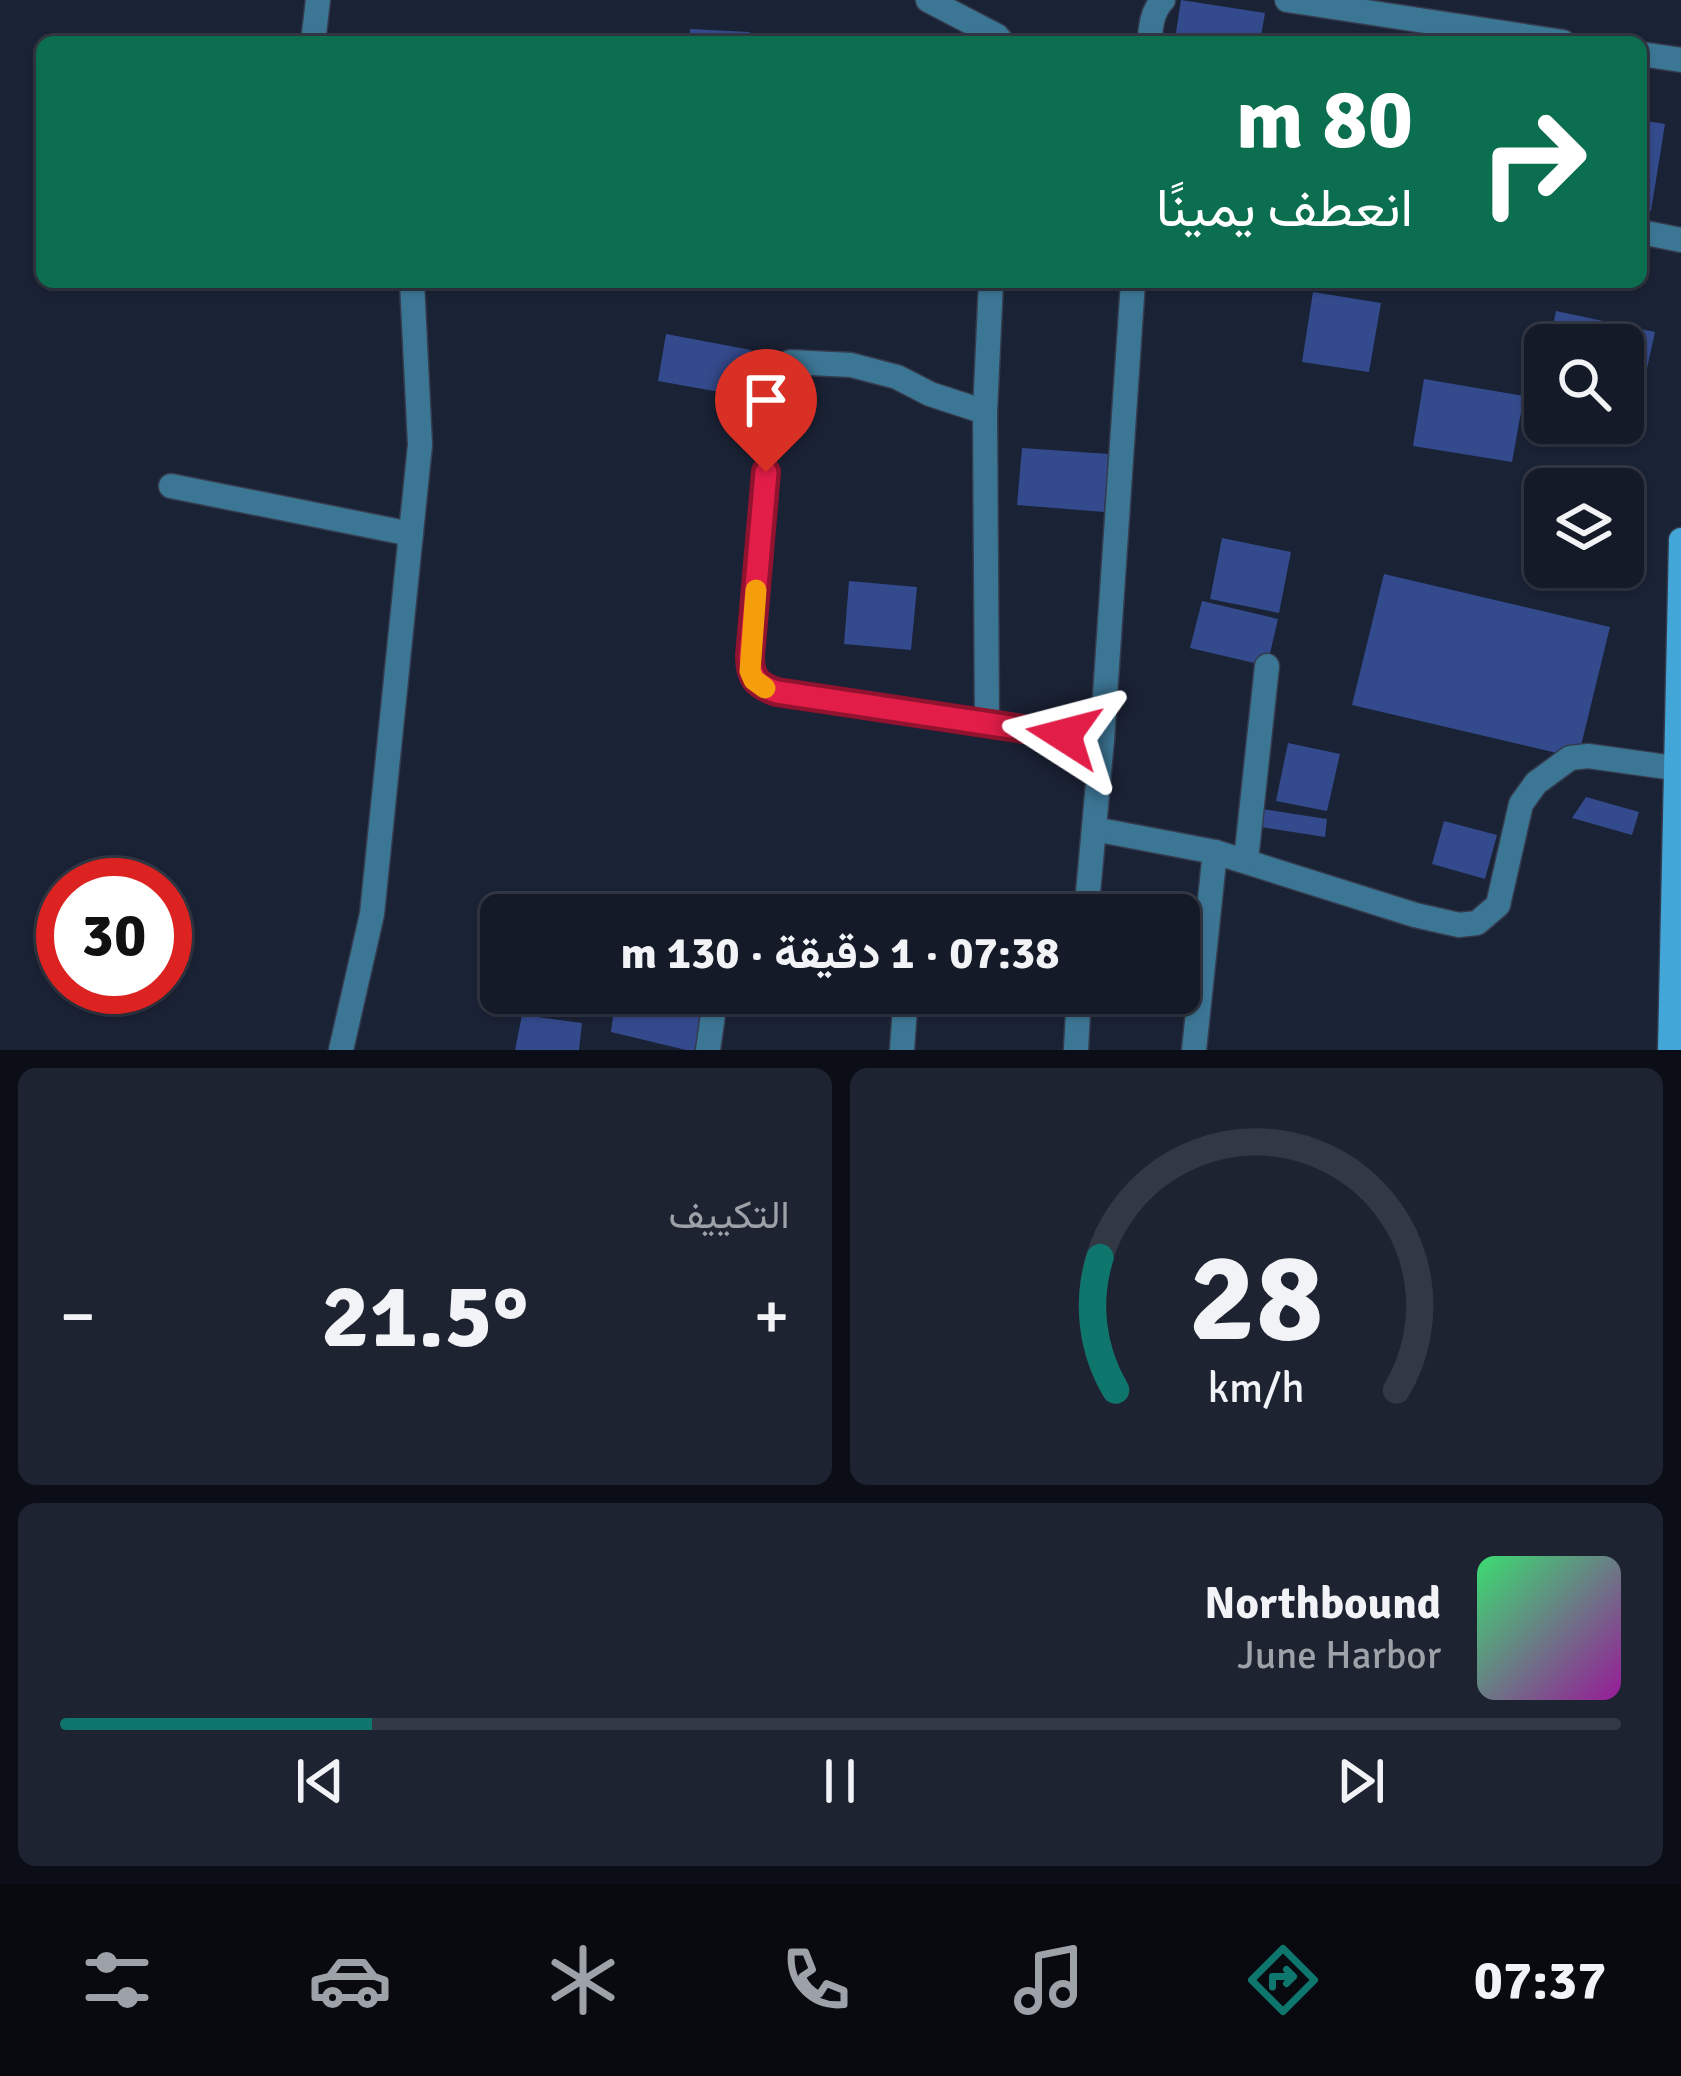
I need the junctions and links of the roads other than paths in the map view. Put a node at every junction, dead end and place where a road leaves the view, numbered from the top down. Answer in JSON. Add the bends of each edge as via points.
{"nodes":[{"id":1,"x":318,"y":0,"type":"edge"},
{"id":2,"x":928,"y":0,"type":"edge"},
{"id":3,"x":1163,"y":0,"type":"edge"},
{"id":4,"x":1288,"y":0,"type":"edge"},
{"id":5,"x":314,"y":36,"type":"edge"},
{"id":6,"x":997,"y":36,"type":"edge"},
{"id":7,"x":1150,"y":36,"type":"edge"},
{"id":8,"x":1524,"y":36,"type":"edge"},
{"id":9,"x":1647,"y":55,"type":"edge"},
{"id":10,"x":1681,"y":60,"type":"edge"},
{"id":11,"x":1647,"y":233,"type":"edge"},
{"id":12,"x":1681,"y":240,"type":"edge"},
{"id":13,"x":412,"y":288,"type":"edge"},
{"id":14,"x":991,"y":288,"type":"edge"},
{"id":15,"x":1133,"y":288,"type":"edge"},
{"id":16,"x":790,"y":362,"type":"dead end"},
{"id":17,"x":985,"y":412,"type":"junction"},
{"id":18,"x":766,"y":472,"type":"dead end"},
{"id":19,"x":170,"y":486,"type":"dead end"},
{"id":20,"x":410,"y":534,"type":"junction"},
{"id":21,"x":1681,"y":540,"type":"edge"},
{"id":22,"x":1679,"y":649,"type":"edge"},
{"id":23,"x":1267,"y":666,"type":"dead end"},
{"id":24,"x":988,"y":723,"type":"junction"},
{"id":25,"x":1102,"y":740,"type":"junction"},
{"id":26,"x":1674,"y":768,"type":"junction"},
{"id":27,"x":1094,"y":829,"type":"junction"},
{"id":28,"x":1215,"y":852,"type":"junction"},
{"id":29,"x":1246,"y":860,"type":"junction"},
{"id":30,"x":1088,"y":894,"type":"edge"},
{"id":31,"x":713,"y":1014,"type":"edge"},
{"id":32,"x":905,"y":1014,"type":"edge"},
{"id":33,"x":1078,"y":1014,"type":"edge"},
{"id":34,"x":341,"y":1050,"type":"edge"},
{"id":35,"x":707,"y":1050,"type":"edge"},
{"id":36,"x":902,"y":1050,"type":"edge"},
{"id":37,"x":1076,"y":1050,"type":"edge"},
{"id":38,"x":1194,"y":1050,"type":"edge"},
{"id":39,"x":1670,"y":1050,"type":"edge"}],
"edges":[{"from":1,"to":5,"type":"street"},
{"from":2,"to":6,"type":"street"},
{"from":3,"to":7,"type":"street"},
{"from":4,"to":8,"type":"street"},
{"from":9,"to":10,"type":"street"},
{"from":11,"to":12,"type":"street"},
{"from":13,"to":20,"type":"street","via":[[419,445]]},
{"from":14,"to":17,"type":"street"},
{"from":15,"to":25,"type":"street"},
{"from":16,"to":17,"type":"street","via":[[851,365]]},
{"from":17,"to":24,"type":"street"},
{"from":18,"to":24,"type":"street","via":[[754,680],[777,692]]},
{"from":19,"to":20,"type":"street"},
{"from":20,"to":34,"type":"street","via":[[372,914]]},
{"from":21,"to":22,"type":"main road"},
{"from":22,"to":26,"type":"main road"},
{"from":23,"to":29,"type":"street"},
{"from":24,"to":25,"type":"street"},
{"from":25,"to":27,"type":"street"},
{"from":26,"to":29,"type":"street","via":[[1588,756],[1570,758],[1536,783],[1521,804],[1498,905],[1478,923],[1415,915]]},
{"from":26,"to":39,"type":"main road"},
{"from":27,"to":28,"type":"street"},
{"from":27,"to":30,"type":"street"},
{"from":28,"to":29,"type":"street"},
{"from":28,"to":38,"type":"street"},
{"from":31,"to":35,"type":"street"},
{"from":32,"to":36,"type":"street"},
{"from":33,"to":37,"type":"street"}]}
